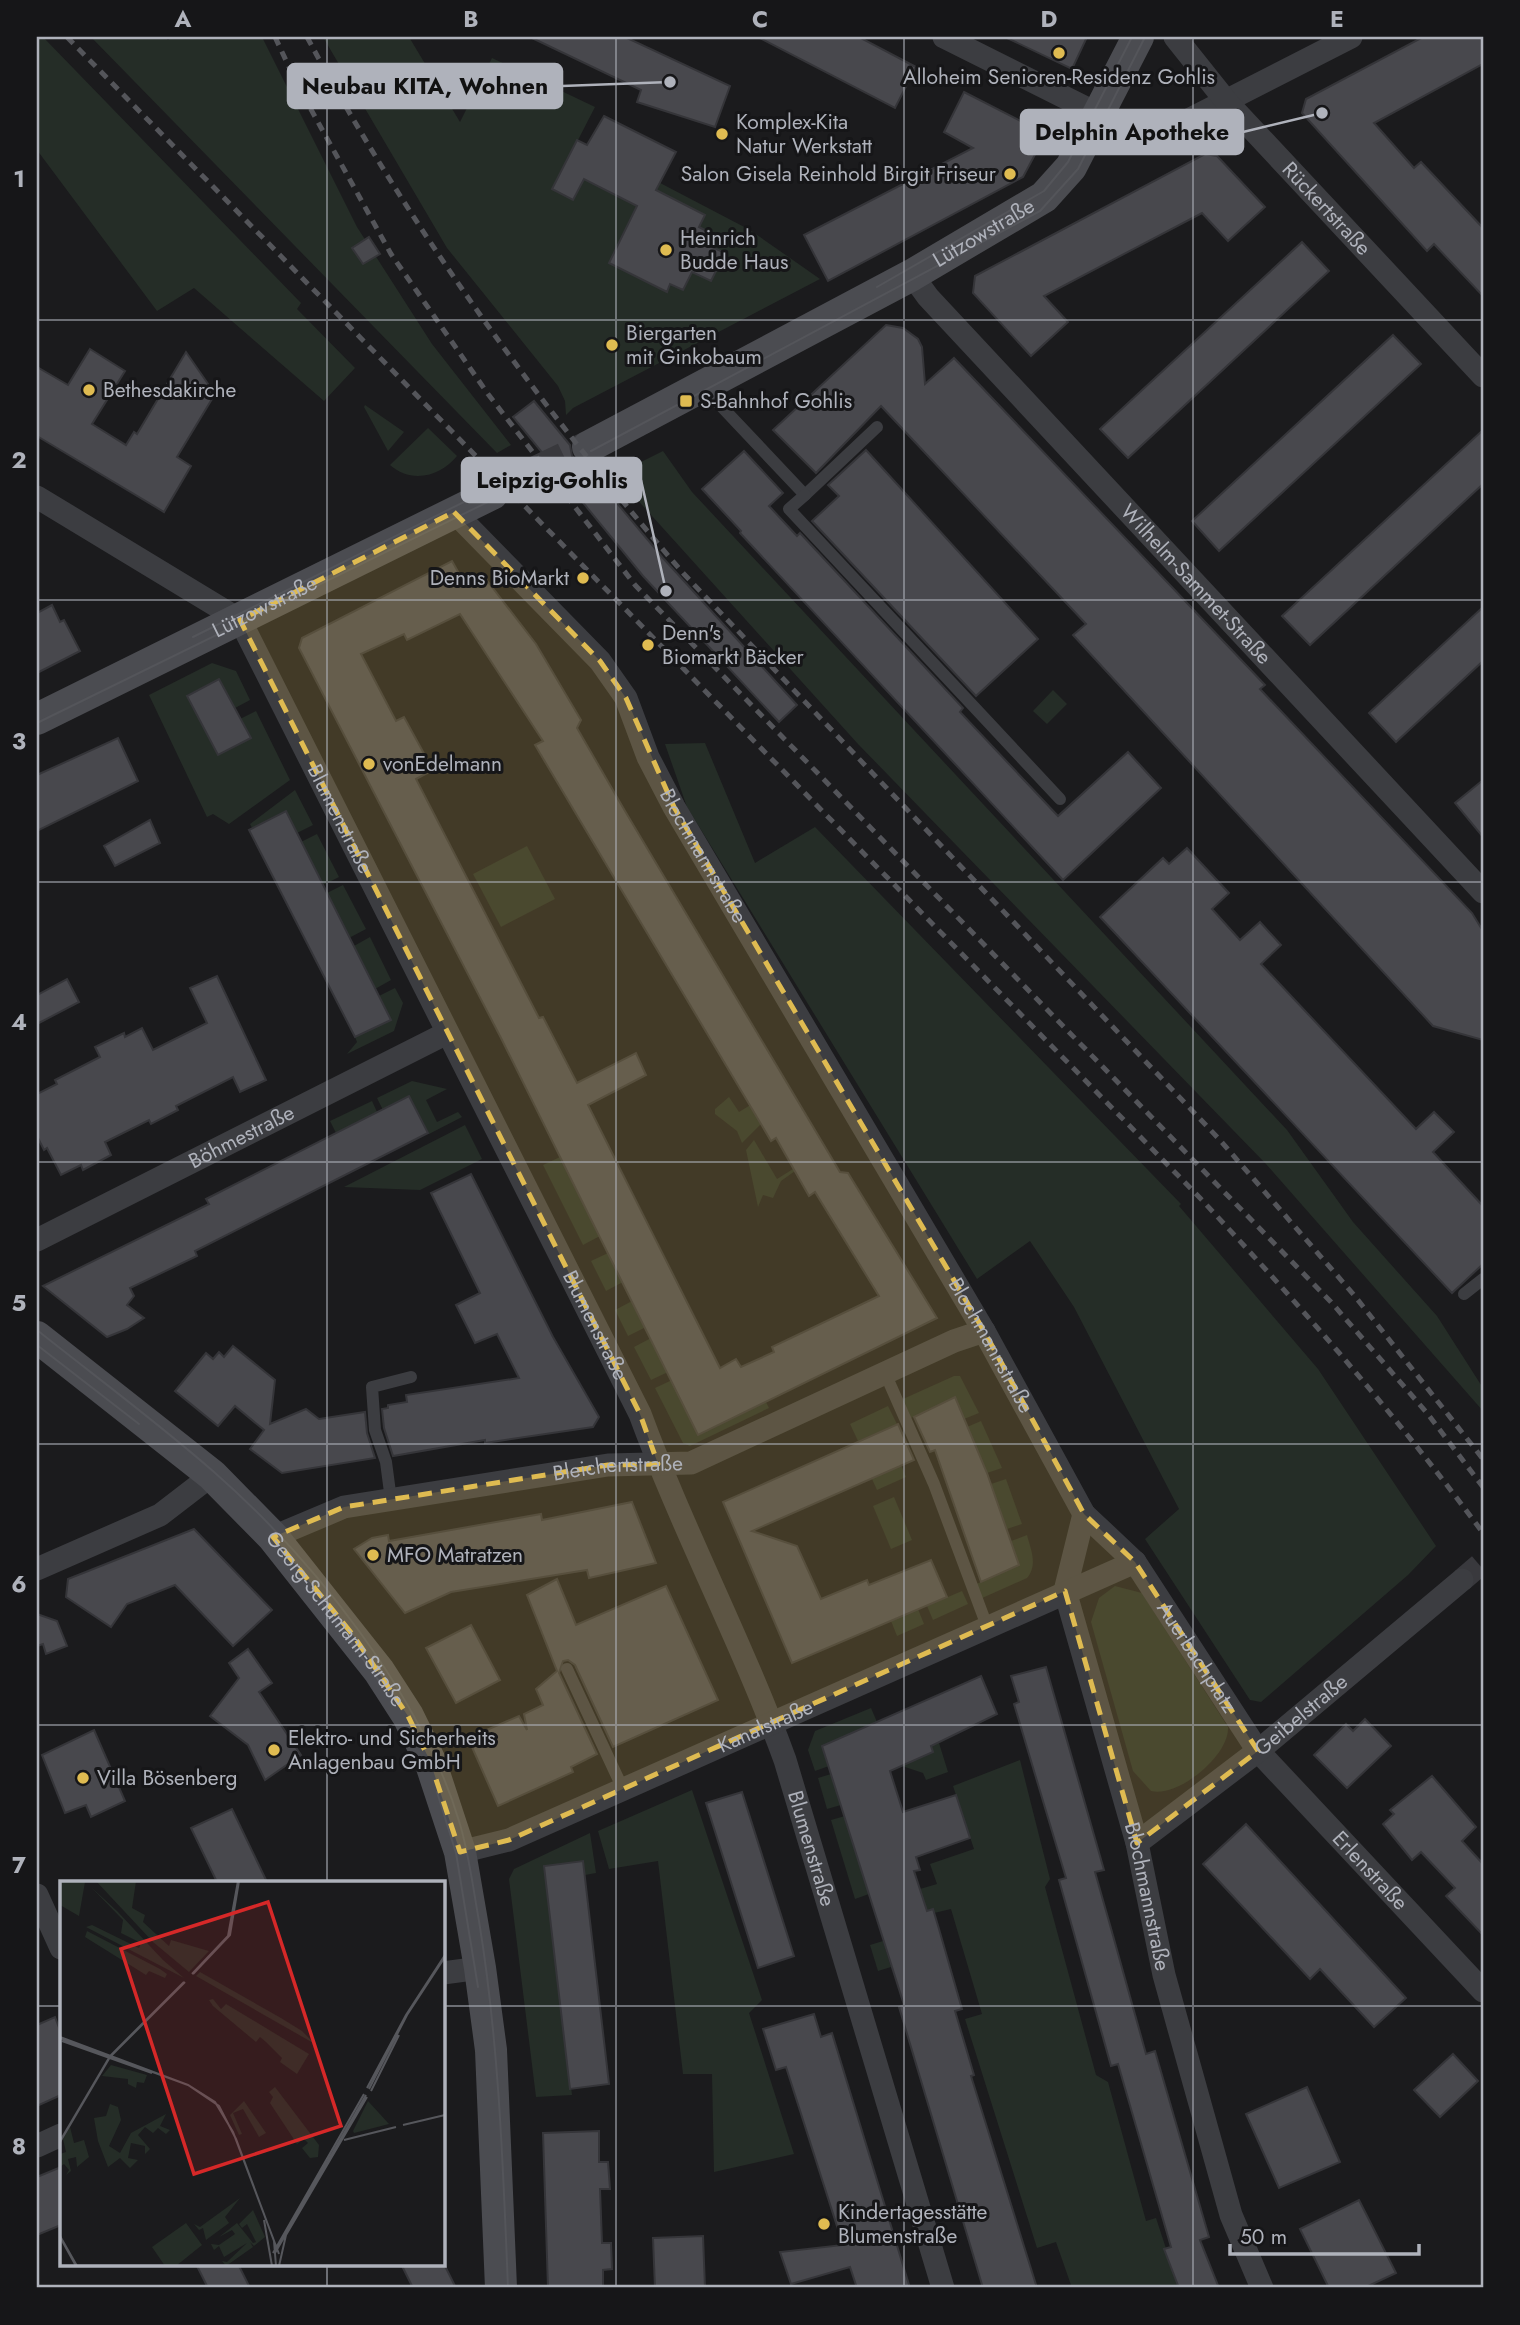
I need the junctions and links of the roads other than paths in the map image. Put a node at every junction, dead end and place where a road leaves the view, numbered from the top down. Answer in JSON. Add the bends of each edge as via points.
{"nodes":[{"id":1,"x":944,"y":37,"type":"edge"},
{"id":2,"x":1138,"y":37,"type":"edge"},
{"id":3,"x":1175,"y":37,"type":"edge"},
{"id":4,"x":1351,"y":37,"type":"edge"},
{"id":5,"x":1226,"y":101,"type":"junction"},
{"id":6,"x":1100,"y":115,"type":"junction"},
{"id":7,"x":912,"y":275,"type":"junction"},
{"id":8,"x":1483,"y":376,"type":"edge"},
{"id":9,"x":703,"y":387,"type":"junction"},
{"id":10,"x":877,"y":427,"type":"dead end"},
{"id":11,"x":588,"y":447,"type":"tunnel mouth"},
{"id":12,"x":492,"y":494,"type":"dead end"},
{"id":13,"x":805,"y":495,"type":"junction"},
{"id":14,"x":37,"y":497,"type":"edge"},
{"id":15,"x":454,"y":512,"type":"junction"},
{"id":16,"x":240,"y":621,"type":"junction"},
{"id":17,"x":37,"y":719,"type":"edge"},
{"id":18,"x":1060,"y":799,"type":"dead end"},
{"id":19,"x":1483,"y":891,"type":"edge"},
{"id":20,"x":447,"y":1033,"type":"junction"},
{"id":21,"x":37,"y":1240,"type":"edge"},
{"id":22,"x":1483,"y":1279,"type":"edge"},
{"id":23,"x":1464,"y":1294,"type":"dead end"},
{"id":24,"x":984,"y":1331,"type":"junction"},
{"id":25,"x":37,"y":1337,"type":"edge"},
{"id":26,"x":884,"y":1373,"type":"junction"},
{"id":27,"x":411,"y":1377,"type":"dead end"},
{"id":28,"x":659,"y":1464,"type":"junction"},
{"id":29,"x":212,"y":1475,"type":"junction"},
{"id":30,"x":391,"y":1500,"type":"junction"},
{"id":31,"x":1084,"y":1514,"type":"junction"},
{"id":32,"x":274,"y":1537,"type":"junction"},
{"id":33,"x":1135,"y":1562,"type":"junction"},
{"id":34,"x":37,"y":1569,"type":"edge"},
{"id":35,"x":1462,"y":1580,"type":"tunnel mouth"},
{"id":36,"x":1065,"y":1591,"type":"junction"},
{"id":37,"x":987,"y":1626,"type":"junction"},
{"id":38,"x":567,"y":1669,"type":"dead end"},
{"id":39,"x":771,"y":1723,"type":"junction"},
{"id":40,"x":1258,"y":1751,"type":"junction"},
{"id":41,"x":623,"y":1789,"type":"junction"},
{"id":42,"x":1137,"y":1843,"type":"junction"},
{"id":43,"x":460,"y":1852,"type":"junction"},
{"id":44,"x":37,"y":1895,"type":"edge"},
{"id":45,"x":60,"y":1946,"type":"edge"},
{"id":46,"x":480,"y":1968,"type":"junction"},
{"id":47,"x":444,"y":1973,"type":"edge"},
{"id":48,"x":1483,"y":1991,"type":"edge"},
{"id":49,"x":60,"y":2135,"type":"edge"},
{"id":50,"x":37,"y":2146,"type":"edge"},
{"id":51,"x":501,"y":2288,"type":"edge"},
{"id":52,"x":943,"y":2288,"type":"edge"},
{"id":53,"x":1262,"y":2288,"type":"edge"}],
"edges":[{"from":1,"to":6,"type":"street"},
{"from":2,"to":6,"type":"main road","name":"Lützowstraße"},
{"from":3,"to":5,"type":"street","name":"Rückertstraße"},
{"from":4,"to":5,"type":"street"},
{"from":5,"to":6,"type":"street","via":[[1157,136]]},
{"from":5,"to":8,"type":"street","name":"Rückertstraße"},
{"from":6,"to":7,"type":"main road","name":"Lützowstraße","via":[[1071,167],[1044,197]]},
{"from":7,"to":9,"type":"main road","name":"Lützowstraße"},
{"from":7,"to":19,"type":"street","name":"Wilhelm-Sammet-Straße"},
{"from":9,"to":11,"type":"main road","name":"Lützowstraße"},
{"from":9,"to":13,"type":"lane"},
{"from":10,"to":13,"type":"lane"},
{"from":12,"to":15,"type":"main road","name":"Lützowstraße"},
{"from":13,"to":18,"type":"lane","via":[[789,509]]},
{"from":14,"to":16,"type":"street"},
{"from":15,"to":16,"type":"main road","name":"Lützowstraße"},
{"from":15,"to":24,"type":"street","name":"Blochmannstraße","via":[[600,661],[626,698],[648,757],[674,807]]},
{"from":16,"to":17,"type":"main road","name":"Lützowstraße"},
{"from":16,"to":20,"type":"street","name":"Blumenstraße"},
{"from":20,"to":21,"type":"street","name":"Böhmestraße"},
{"from":20,"to":28,"type":"street","name":"Blumenstraße","via":[[640,1414]]},
{"from":22,"to":23,"type":"lane"},
{"from":24,"to":26,"type":"street","name":"Bleichertstraße"},
{"from":24,"to":31,"type":"street","name":"Blochmannstraße"},
{"from":25,"to":29,"type":"main road","name":"Georg-Schumann-Straße"},
{"from":26,"to":28,"type":"street","name":"Bleichertstraße","via":[[691,1463]]},
{"from":26,"to":37,"type":"lane","via":[[934,1484]]},
{"from":27,"to":30,"type":"lane","via":[[372,1387],[375,1430],[386,1462]]},
{"from":28,"to":30,"type":"street","name":"Bleichertstraße","via":[[608,1465]]},
{"from":28,"to":39,"type":"street","name":"Blumenstraße"},
{"from":29,"to":32,"type":"main road","name":"Georg-Schumann-Straße"},
{"from":29,"to":34,"type":"street","via":[[160,1516]]},
{"from":30,"to":32,"type":"street","name":"Bleichertstraße","via":[[344,1507]]},
{"from":31,"to":33,"type":"street","name":"Auerbachplatz"},
{"from":31,"to":36,"type":"street","name":"Blochmannstraße"},
{"from":32,"to":43,"type":"main road","name":"Georg-Schumann-Straße","via":[[353,1635],[408,1716],[430,1760]]},
{"from":33,"to":36,"type":"street"},
{"from":33,"to":40,"type":"street","name":"Auerbachplatz"},
{"from":35,"to":40,"type":"street","name":"Geibelstraße"},
{"from":36,"to":37,"type":"street","name":"Kanalstraße"},
{"from":36,"to":42,"type":"street","name":"Blochmannstraße"},
{"from":37,"to":39,"type":"street","name":"Kanalstraße"},
{"from":38,"to":41,"type":"lane"},
{"from":39,"to":41,"type":"street","name":"Kanalstraße"},
{"from":39,"to":52,"type":"street","name":"Blumenstraße"},
{"from":40,"to":42,"type":"street","name":"Geibelstraße"},
{"from":40,"to":48,"type":"street","name":"Erlenstraße"},
{"from":41,"to":43,"type":"street","name":"Kanalstraße","via":[[509,1840]]},
{"from":42,"to":53,"type":"street","name":"Blochmannstraße","via":[[1164,1975],[1231,2215]]},
{"from":43,"to":46,"type":"main road","name":"Georg-Schumann-Straße"},
{"from":44,"to":45,"type":"street"},
{"from":46,"to":47,"type":"street"},
{"from":46,"to":51,"type":"main road","name":"Georg-Schumann-Straße","via":[[491,2050]]},
{"from":49,"to":50,"type":"street"}]}
